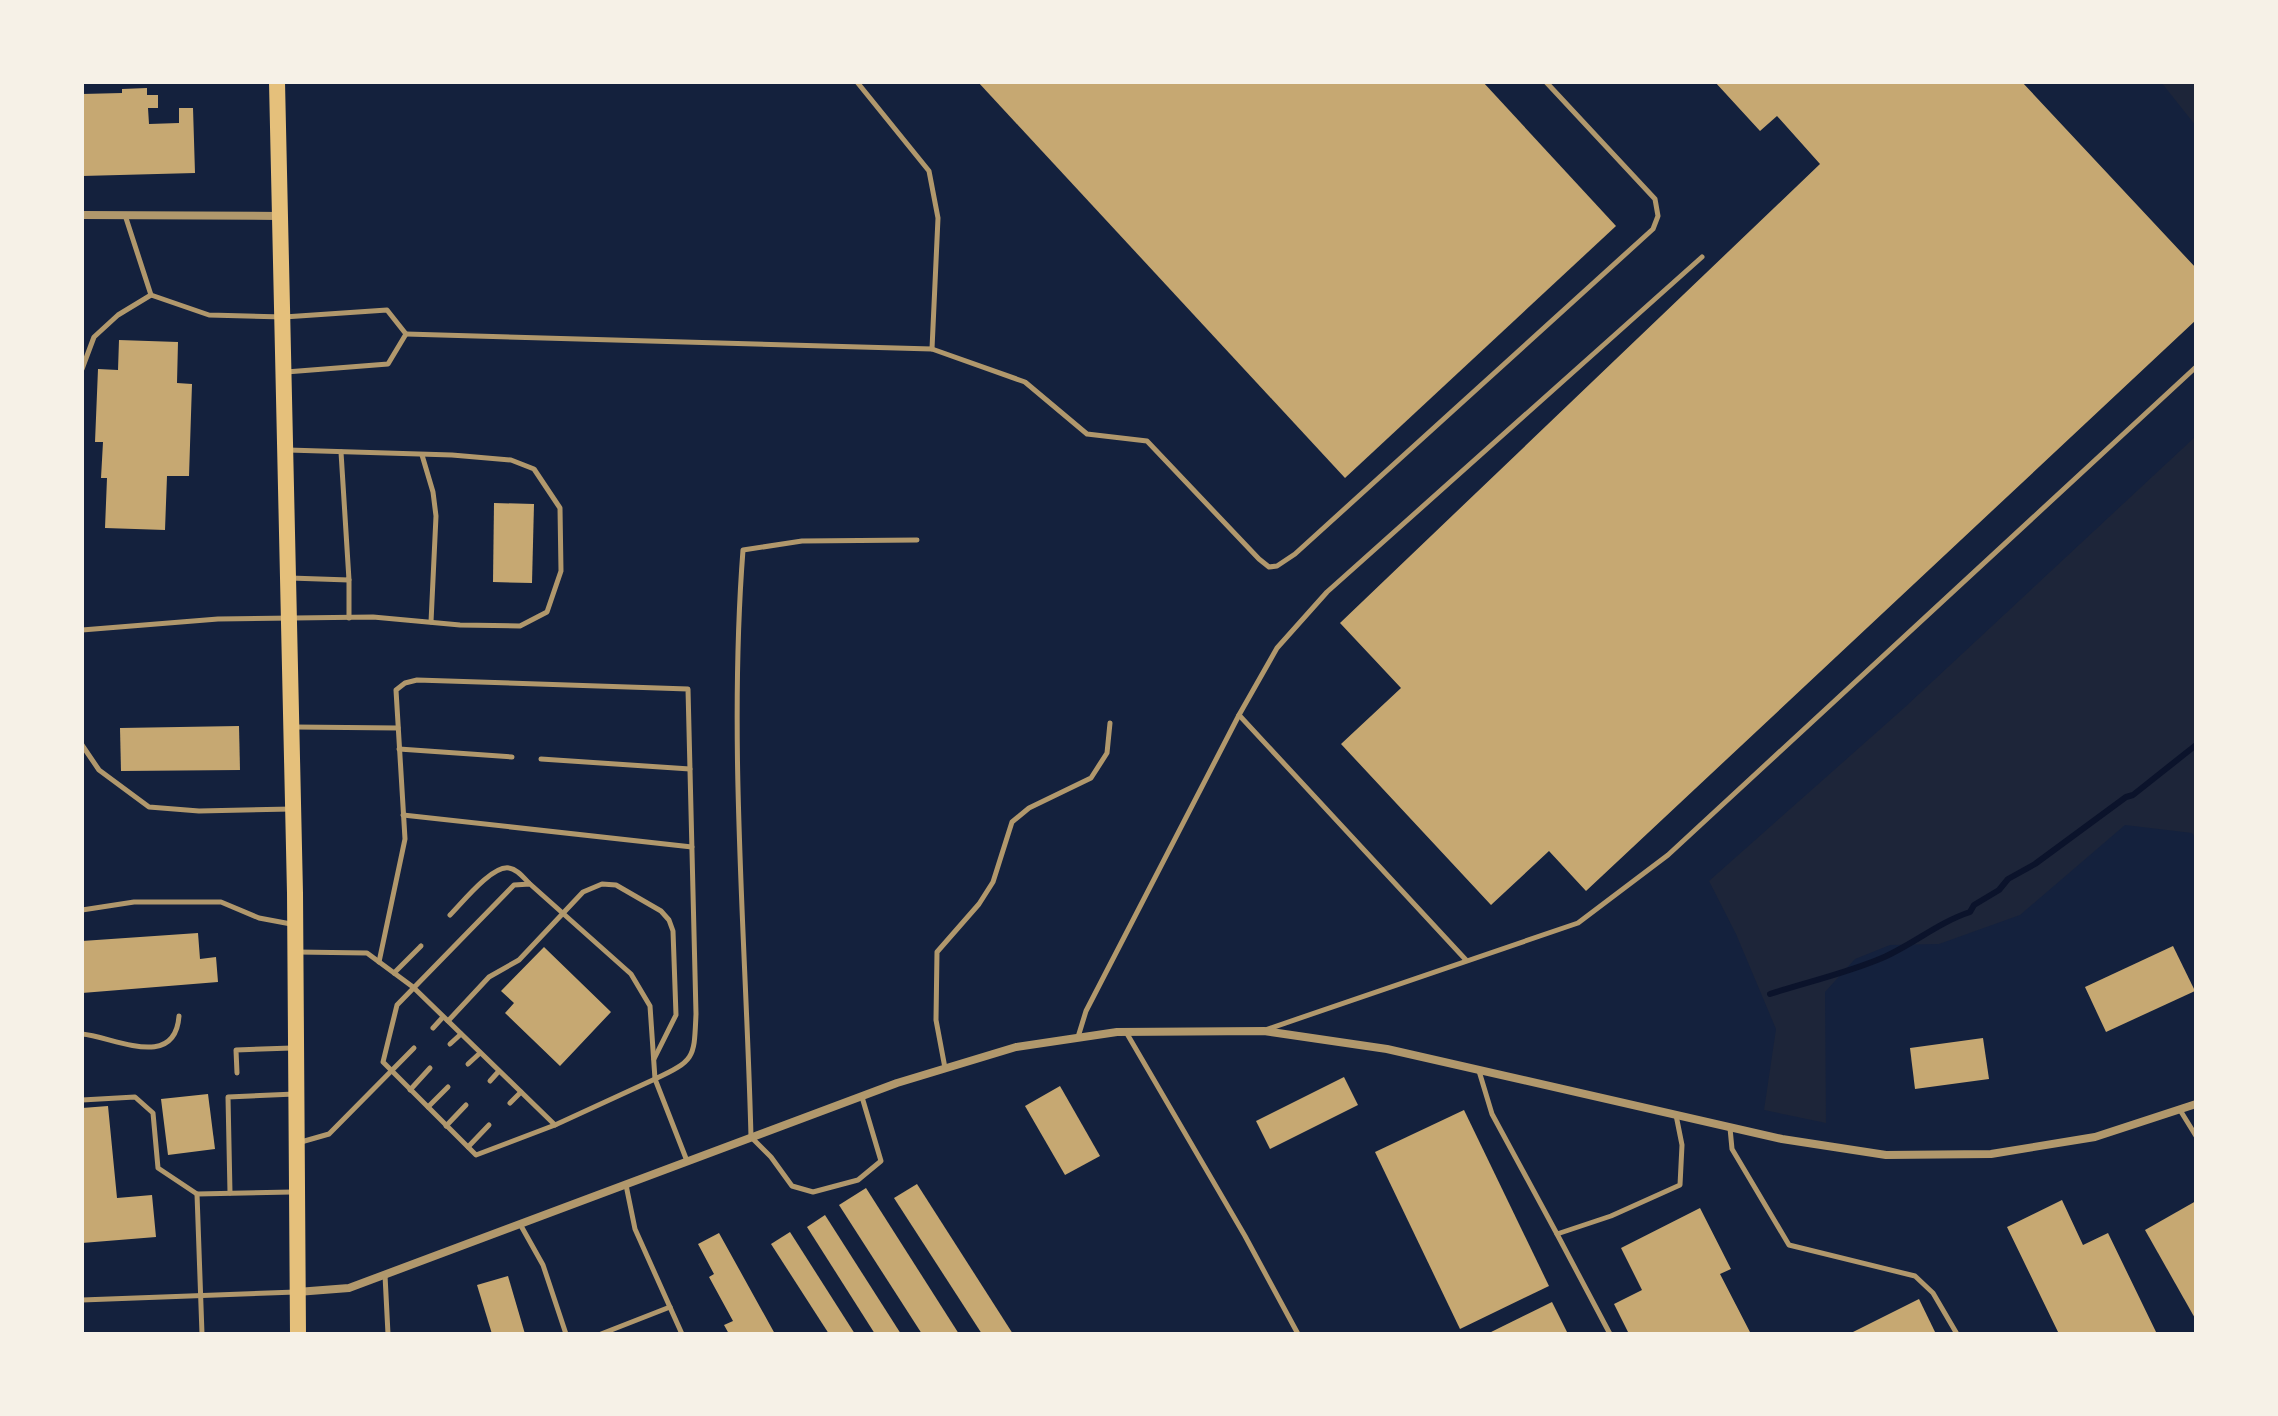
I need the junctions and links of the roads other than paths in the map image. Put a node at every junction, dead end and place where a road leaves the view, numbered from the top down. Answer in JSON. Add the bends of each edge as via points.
{"nodes":[{"id":1,"x":277,"y":82,"type":"edge"},
{"id":2,"x":857,"y":82,"type":"edge"},
{"id":3,"x":1546,"y":82,"type":"edge"},
{"id":4,"x":82,"y":215,"type":"edge"},
{"id":5,"x":125,"y":215,"type":"junction"},
{"id":6,"x":281,"y":216,"type":"junction"},
{"id":7,"x":1702,"y":257,"type":"dead end"},
{"id":8,"x":151,"y":295,"type":"junction"},
{"id":9,"x":284,"y":317,"type":"junction"},
{"id":10,"x":406,"y":334,"type":"junction"},
{"id":11,"x":932,"y":349,"type":"junction"},
{"id":12,"x":2196,"y":367,"type":"edge"},
{"id":13,"x":82,"y":369,"type":"edge"},
{"id":14,"x":285,"y":372,"type":"junction"},
{"id":15,"x":287,"y":450,"type":"junction"},
{"id":16,"x":341,"y":452,"type":"junction"},
{"id":17,"x":422,"y":455,"type":"junction"},
{"id":18,"x":917,"y":540,"type":"dead end"},
{"id":19,"x":289,"y":578,"type":"junction"},
{"id":20,"x":349,"y":580,"type":"junction"},
{"id":21,"x":349,"y":618,"type":"junction"},
{"id":22,"x":289,"y":619,"type":"junction"},
{"id":23,"x":431,"y":622,"type":"junction"},
{"id":24,"x":82,"y":630,"type":"edge"},
{"id":25,"x":1239,"y":715,"type":"junction"},
{"id":26,"x":1110,"y":723,"type":"dead end"},
{"id":27,"x":292,"y":727,"type":"junction"},
{"id":28,"x":398,"y":728,"type":"junction"},
{"id":29,"x":82,"y":745,"type":"edge"},
{"id":30,"x":399,"y":749,"type":"junction"},
{"id":31,"x":512,"y":757,"type":"dead end"},
{"id":32,"x":541,"y":759,"type":"dead end"},
{"id":33,"x":690,"y":769,"type":"junction"},
{"id":34,"x":294,"y":809,"type":"junction"},
{"id":35,"x":403,"y":815,"type":"junction"},
{"id":36,"x":692,"y":847,"type":"junction"},
{"id":37,"x":530,"y":884,"type":"junction"},
{"id":38,"x":82,"y":910,"type":"edge"},
{"id":39,"x":563,"y":913,"type":"junction"},
{"id":40,"x":450,"y":915,"type":"dead end"},
{"id":41,"x":295,"y":925,"type":"junction"},
{"id":42,"x":421,"y":946,"type":"dead end"},
{"id":43,"x":296,"y":952,"type":"junction"},
{"id":44,"x":1466,"y":960,"type":"junction"},
{"id":45,"x":379,"y":962,"type":"junction"},
{"id":46,"x":394,"y":973,"type":"junction"},
{"id":47,"x":413,"y":987,"type":"junction"},
{"id":48,"x":179,"y":1016,"type":"dead end"},
{"id":49,"x":446,"y":1019,"type":"junction"},
{"id":50,"x":433,"y":1028,"type":"dead end"},
{"id":51,"x":1126,"y":1031,"type":"junction"},
{"id":52,"x":1264,"y":1031,"type":"junction"},
{"id":53,"x":82,"y":1034,"type":"edge"},
{"id":54,"x":461,"y":1034,"type":"junction"},
{"id":55,"x":1078,"y":1038,"type":"junction"},
{"id":56,"x":450,"y":1044,"type":"dead end"},
{"id":57,"x":297,"y":1047,"type":"junction"},
{"id":58,"x":414,"y":1048,"type":"dead end"},
{"id":59,"x":480,"y":1053,"type":"junction"},
{"id":60,"x":654,"y":1059,"type":"junction"},
{"id":61,"x":468,"y":1064,"type":"dead end"},
{"id":62,"x":430,"y":1068,"type":"dead end"},
{"id":63,"x":945,"y":1068,"type":"junction"},
{"id":64,"x":1478,"y":1070,"type":"junction"},
{"id":65,"x":499,"y":1071,"type":"junction"},
{"id":66,"x":392,"y":1072,"type":"junction"},
{"id":67,"x":237,"y":1073,"type":"dead end"},
{"id":68,"x":655,"y":1079,"type":"junction"},
{"id":69,"x":490,"y":1081,"type":"dead end"},
{"id":70,"x":448,"y":1087,"type":"dead end"},
{"id":71,"x":410,"y":1090,"type":"junction"},
{"id":72,"x":521,"y":1092,"type":"junction"},
{"id":73,"x":297,"y":1094,"type":"junction"},
{"id":74,"x":861,"y":1096,"type":"junction"},
{"id":75,"x":82,"y":1100,"type":"edge"},
{"id":76,"x":510,"y":1103,"type":"dead end"},
{"id":77,"x":2196,"y":1104,"type":"edge"},
{"id":78,"x":466,"y":1105,"type":"dead end"},
{"id":79,"x":428,"y":1107,"type":"junction"},
{"id":80,"x":2179,"y":1109,"type":"junction"},
{"id":81,"x":1676,"y":1115,"type":"junction"},
{"id":82,"x":489,"y":1125,"type":"dead end"},
{"id":83,"x":555,"y":1125,"type":"junction"},
{"id":84,"x":446,"y":1126,"type":"junction"},
{"id":85,"x":1730,"y":1128,"type":"junction"},
{"id":86,"x":2196,"y":1136,"type":"edge"},
{"id":87,"x":751,"y":1137,"type":"junction"},
{"id":88,"x":296,"y":1143,"type":"junction"},
{"id":89,"x":468,"y":1147,"type":"junction"},
{"id":90,"x":687,"y":1161,"type":"junction"},
{"id":91,"x":626,"y":1184,"type":"junction"},
{"id":92,"x":297,"y":1192,"type":"junction"},
{"id":93,"x":230,"y":1193,"type":"junction"},
{"id":94,"x":197,"y":1194,"type":"junction"},
{"id":95,"x":520,"y":1224,"type":"junction"},
{"id":96,"x":1557,"y":1234,"type":"junction"},
{"id":97,"x":385,"y":1275,"type":"junction"},
{"id":98,"x":297,"y":1292,"type":"junction"},
{"id":99,"x":201,"y":1296,"type":"junction"},
{"id":100,"x":82,"y":1300,"type":"edge"},
{"id":101,"x":670,"y":1307,"type":"junction"},
{"id":102,"x":202,"y":1334,"type":"edge"},
{"id":103,"x":298,"y":1334,"type":"edge"},
{"id":104,"x":388,"y":1334,"type":"edge"},
{"id":105,"x":566,"y":1334,"type":"edge"},
{"id":106,"x":601,"y":1334,"type":"edge"},
{"id":107,"x":682,"y":1334,"type":"edge"},
{"id":108,"x":1298,"y":1334,"type":"edge"},
{"id":109,"x":1610,"y":1334,"type":"edge"},
{"id":110,"x":1957,"y":1334,"type":"edge"}],
"edges":[{"from":1,"to":6,"type":"highway"},
{"from":2,"to":11,"type":"lane","via":[[929,171],[938,218]]},
{"from":3,"to":11,"type":"lane","via":[[1655,199],[1658,216],[1653,229],[1277,566],[1259,559],[1147,441],[1087,434],[1025,382]]},
{"from":4,"to":5,"type":"street"},
{"from":5,"to":6,"type":"street"},
{"from":5,"to":8,"type":"lane"},
{"from":6,"to":9,"type":"highway"},
{"from":7,"to":25,"type":"lane","via":[[1327,592],[1277,648]]},
{"from":8,"to":9,"type":"lane","via":[[209,315]]},
{"from":8,"to":13,"type":"lane","via":[[94,337]]},
{"from":9,"to":10,"type":"lane","via":[[387,310]]},
{"from":9,"to":14,"type":"highway"},
{"from":10,"to":11,"type":"lane"},
{"from":10,"to":14,"type":"lane","via":[[388,364]]},
{"from":12,"to":44,"type":"lane","via":[[1668,855],[1578,923]]},
{"from":14,"to":15,"type":"highway"},
{"from":15,"to":16,"type":"lane"},
{"from":15,"to":19,"type":"highway"},
{"from":16,"to":17,"type":"lane"},
{"from":16,"to":20,"type":"lane"},
{"from":17,"to":23,"type":"lane","via":[[436,516]]},
{"from":17,"to":23,"type":"lane","via":[[511,460],[534,469],[560,508],[561,571],[547,612],[520,626]]},
{"from":18,"to":87,"type":"lane","via":[[802,541],[743,550],[738,751]]},
{"from":19,"to":20,"type":"lane"},
{"from":19,"to":22,"type":"highway"},
{"from":20,"to":21,"type":"lane"},
{"from":21,"to":22,"type":"lane"},
{"from":21,"to":23,"type":"lane"},
{"from":22,"to":24,"type":"lane"},
{"from":22,"to":27,"type":"highway"},
{"from":25,"to":44,"type":"lane"},
{"from":25,"to":55,"type":"lane","via":[[1086,1011]]},
{"from":26,"to":63,"type":"lane","via":[[1107,753],[1091,778],[1012,822],[993,882],[937,952],[936,1020]]},
{"from":27,"to":28,"type":"lane"},
{"from":27,"to":34,"type":"highway"},
{"from":28,"to":30,"type":"lane"},
{"from":28,"to":33,"type":"lane","via":[[396,690],[417,680],[688,689]]},
{"from":29,"to":34,"type":"lane","via":[[99,770],[149,807]]},
{"from":30,"to":31,"type":"lane"},
{"from":30,"to":35,"type":"lane"},
{"from":32,"to":33,"type":"lane"},
{"from":33,"to":36,"type":"lane"},
{"from":34,"to":41,"type":"highway"},
{"from":35,"to":36,"type":"lane"},
{"from":35,"to":45,"type":"lane","via":[[405,839]]},
{"from":36,"to":68,"type":"lane","via":[[694,1049],[684,1065]]},
{"from":37,"to":39,"type":"lane"},
{"from":37,"to":40,"type":"lane","via":[[517,871],[495,870]]},
{"from":37,"to":47,"type":"lane","via":[[514,885]]},
{"from":38,"to":41,"type":"lane","via":[[134,902],[221,902],[259,918]]},
{"from":39,"to":49,"type":"lane","via":[[519,960],[489,977]]},
{"from":39,"to":60,"type":"lane","via":[[631,974],[650,1006]]},
{"from":39,"to":60,"type":"lane","via":[[583,892],[602,884],[616,885],[669,920],[676,1015]]},
{"from":41,"to":43,"type":"highway"},
{"from":42,"to":46,"type":"lane"},
{"from":43,"to":45,"type":"lane","via":[[367,953]]},
{"from":43,"to":57,"type":"highway"},
{"from":44,"to":52,"type":"lane"},
{"from":45,"to":46,"type":"lane"},
{"from":46,"to":47,"type":"lane"},
{"from":47,"to":49,"type":"lane"},
{"from":47,"to":66,"type":"lane","via":[[397,1005],[383,1062]]},
{"from":48,"to":53,"type":"lane","via":[[178,1030],[168,1042],[144,1050]]},
{"from":49,"to":50,"type":"lane"},
{"from":49,"to":54,"type":"lane"},
{"from":51,"to":52,"type":"street"},
{"from":51,"to":55,"type":"street"},
{"from":51,"to":108,"type":"lane"},
{"from":52,"to":64,"type":"street","via":[[1387,1049]]},
{"from":54,"to":56,"type":"lane"},
{"from":54,"to":59,"type":"lane"},
{"from":55,"to":63,"type":"street","via":[[1016,1047]]},
{"from":57,"to":67,"type":"lane","via":[[236,1050]]},
{"from":57,"to":73,"type":"highway"},
{"from":58,"to":66,"type":"lane"},
{"from":59,"to":61,"type":"lane"},
{"from":59,"to":65,"type":"lane"},
{"from":60,"to":68,"type":"lane"},
{"from":62,"to":71,"type":"lane"},
{"from":63,"to":74,"type":"street"},
{"from":64,"to":81,"type":"street"},
{"from":64,"to":96,"type":"lane","via":[[1492,1114]]},
{"from":65,"to":69,"type":"lane"},
{"from":65,"to":72,"type":"lane"},
{"from":66,"to":71,"type":"lane"},
{"from":66,"to":88,"type":"lane","via":[[329,1134]]},
{"from":68,"to":83,"type":"lane"},
{"from":68,"to":90,"type":"lane"},
{"from":70,"to":79,"type":"lane"},
{"from":71,"to":79,"type":"lane"},
{"from":72,"to":76,"type":"lane"},
{"from":72,"to":83,"type":"lane"},
{"from":73,"to":88,"type":"highway"},
{"from":73,"to":93,"type":"lane","via":[[228,1097]]},
{"from":74,"to":87,"type":"street"},
{"from":74,"to":87,"type":"lane","via":[[881,1161],[858,1180],[813,1192],[792,1186]]},
{"from":75,"to":94,"type":"lane","via":[[135,1097],[153,1113],[158,1168]]},
{"from":77,"to":80,"type":"street"},
{"from":78,"to":84,"type":"lane"},
{"from":79,"to":84,"type":"lane"},
{"from":80,"to":85,"type":"street","via":[[2095,1137],[1991,1154],[1886,1155]]},
{"from":80,"to":86,"type":"lane"},
{"from":81,"to":85,"type":"street"},
{"from":81,"to":96,"type":"lane","via":[[1682,1145],[1680,1185]]},
{"from":82,"to":89,"type":"lane"},
{"from":83,"to":89,"type":"lane","via":[[476,1155]]},
{"from":84,"to":89,"type":"lane"},
{"from":85,"to":110,"type":"lane","via":[[1732,1149],[1789,1245],[1915,1276],[1933,1293]]},
{"from":87,"to":90,"type":"street"},
{"from":88,"to":92,"type":"highway"},
{"from":90,"to":91,"type":"street"},
{"from":91,"to":95,"type":"street"},
{"from":91,"to":101,"type":"lane","via":[[635,1229]]},
{"from":92,"to":93,"type":"lane"},
{"from":92,"to":98,"type":"highway"},
{"from":93,"to":94,"type":"lane"},
{"from":94,"to":99,"type":"lane"},
{"from":95,"to":97,"type":"street"},
{"from":95,"to":105,"type":"lane","via":[[543,1265]]},
{"from":96,"to":109,"type":"lane"},
{"from":97,"to":98,"type":"street","via":[[349,1288]]},
{"from":97,"to":104,"type":"lane"},
{"from":98,"to":99,"type":"lane"},
{"from":98,"to":103,"type":"highway"},
{"from":99,"to":100,"type":"lane"},
{"from":99,"to":102,"type":"lane"},
{"from":101,"to":106,"type":"lane"},
{"from":101,"to":107,"type":"lane"}]}
